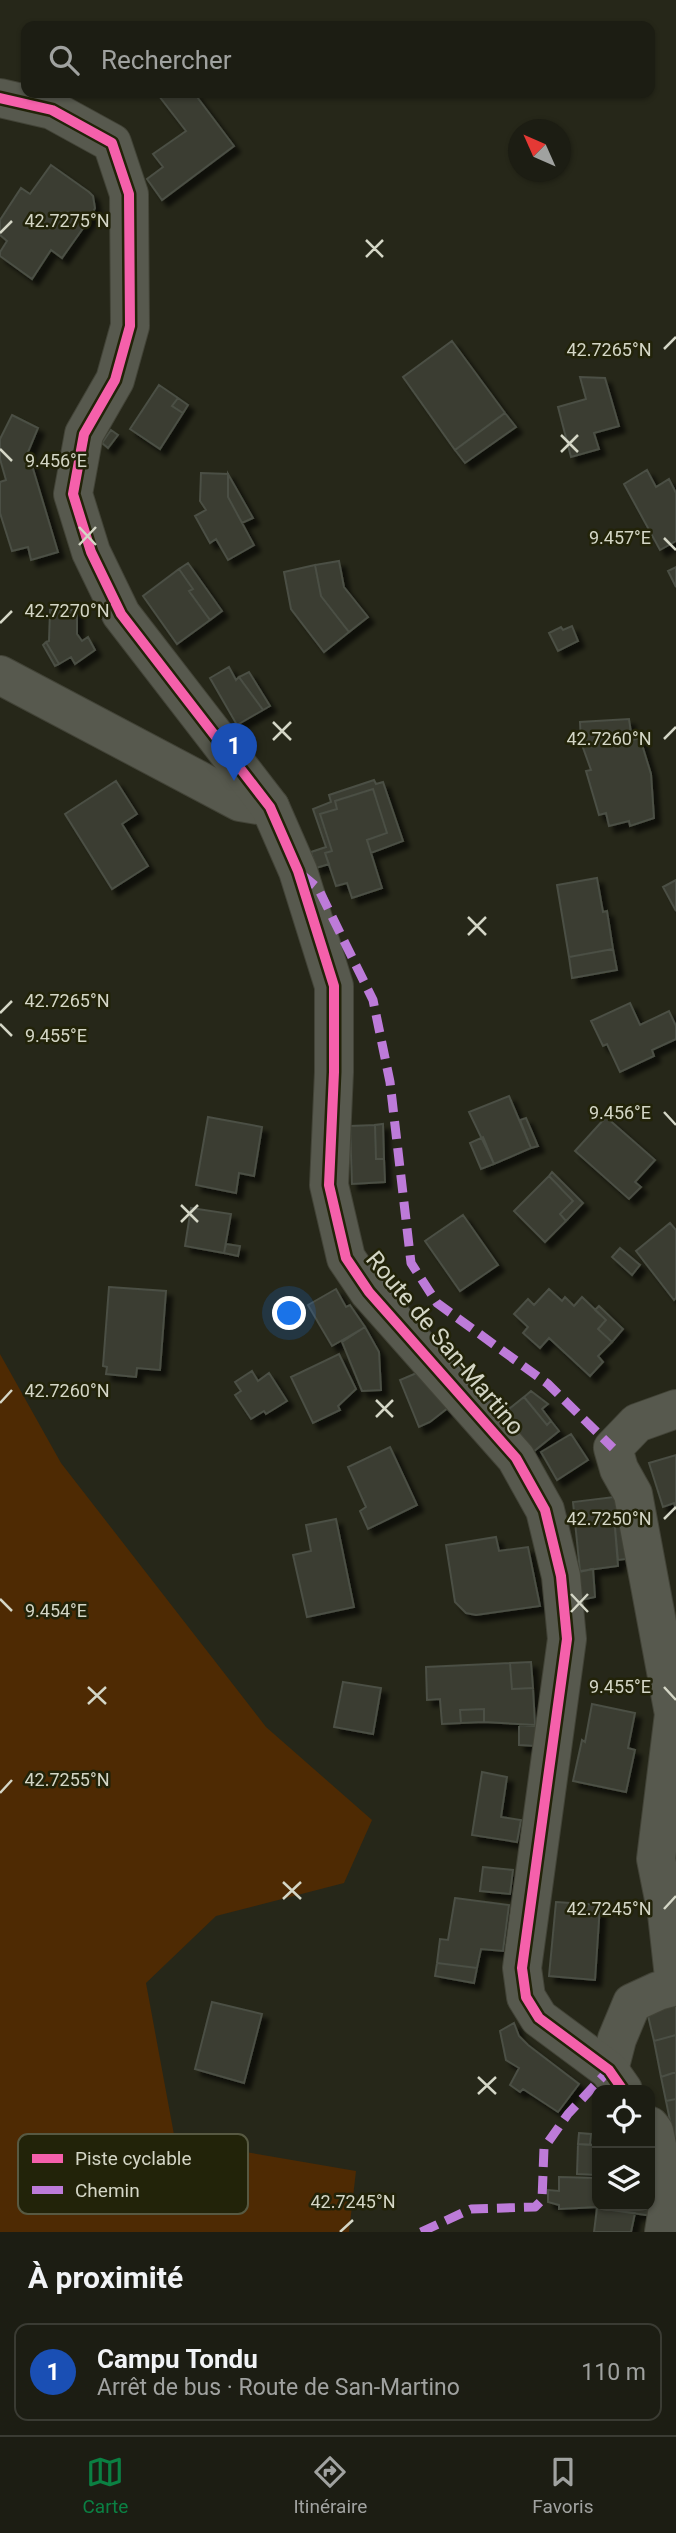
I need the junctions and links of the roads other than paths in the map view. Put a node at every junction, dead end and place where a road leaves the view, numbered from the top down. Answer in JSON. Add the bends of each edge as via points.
{"nodes":[{"id":1,"x":0,"y":98,"type":"edge"},
{"id":2,"x":0,"y":675,"type":"edge"},
{"id":3,"x":270,"y":807,"type":"junction"},
{"id":4,"x":676,"y":1409,"type":"edge"},
{"id":5,"x":676,"y":1986,"type":"edge"},
{"id":6,"x":616,"y":2080,"type":"edge"},
{"id":7,"x":655,"y":2136,"type":"edge"},
{"id":8,"x":664,"y":2232,"type":"edge"}],
"edges":[{"from":1,"to":3,"type":"street","name":"Route de San-Martino","via":[[52,110],[112,143],[129,194],[130,326],[115,380],[84,434],[74,494],[91,551],[121,614]]},
{"from":2,"to":3,"type":"street","via":[[240,802]]},
{"from":3,"to":6,"type":"street","name":"Route de San-Martino","via":[[298,871],[334,986],[329,1185],[346,1258],[369,1292],[516,1458],[545,1510],[561,1576],[567,1639],[522,1968],[526,1997],[539,2018]]},
{"from":4,"to":5,"type":"street","via":[[637,1423],[613,1448],[633,1494],[674,1714],[656,1859]]},
{"from":5,"to":6,"type":"street","via":[[632,2003],[617,2039]]},
{"from":7,"to":8,"type":"street","via":[[669,2201]]}]}
